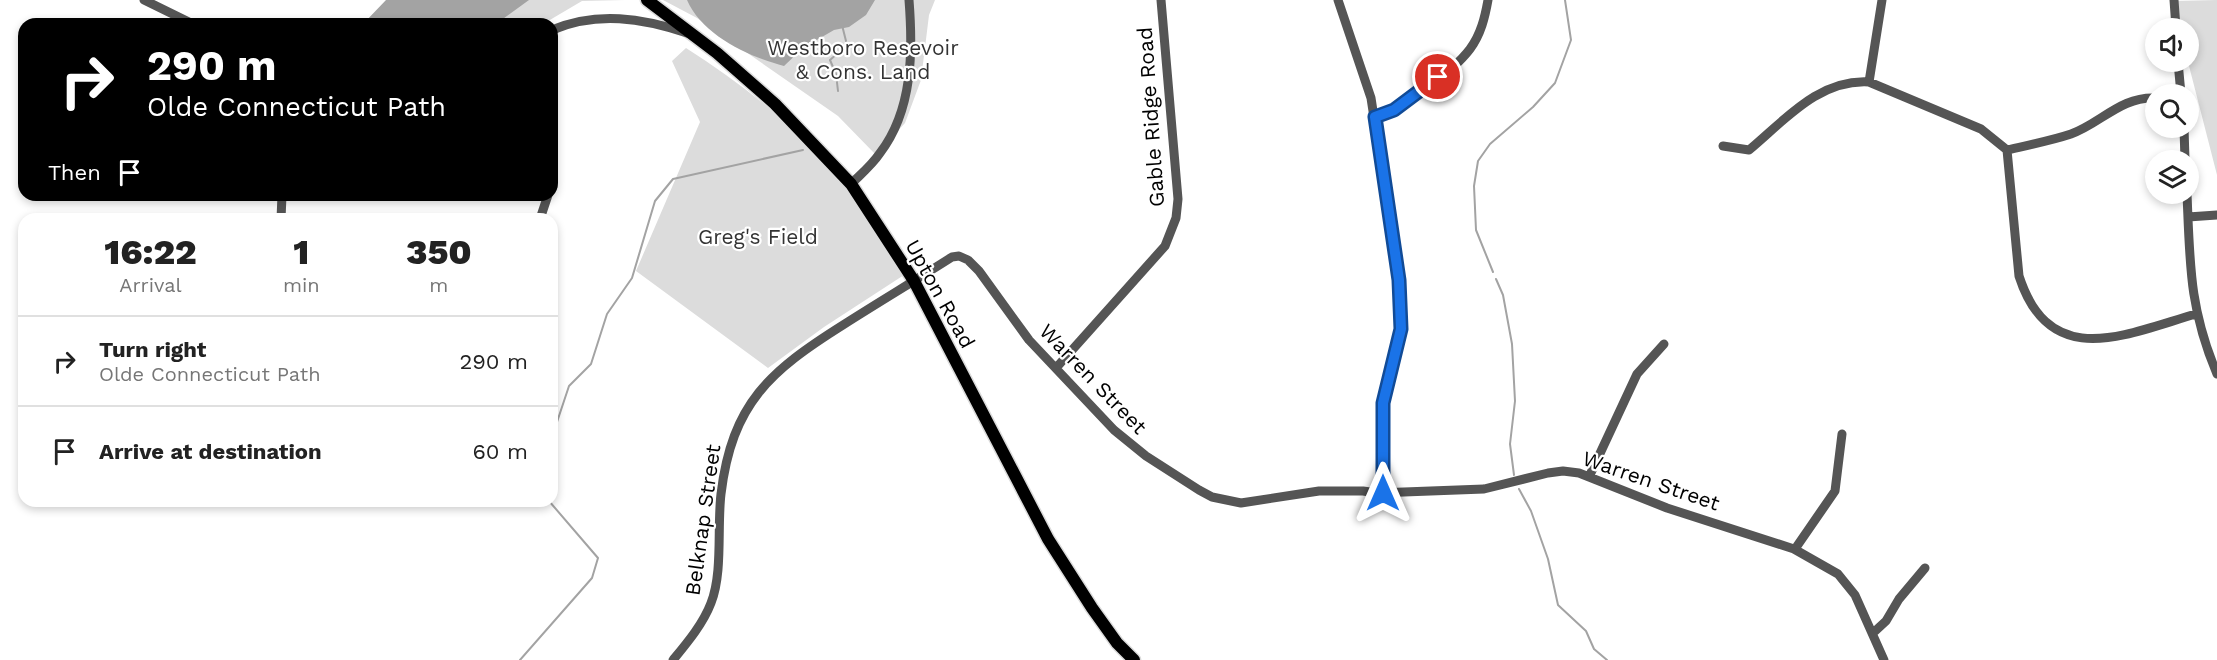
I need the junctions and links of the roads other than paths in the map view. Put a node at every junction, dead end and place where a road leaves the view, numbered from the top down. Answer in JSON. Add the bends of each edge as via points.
{"nodes":[{"id":1,"x":144,"y":0,"type":"edge"},
{"id":2,"x":909,"y":0,"type":"edge"},
{"id":3,"x":1161,"y":0,"type":"edge"},
{"id":4,"x":1338,"y":0,"type":"edge"},
{"id":5,"x":1488,"y":0,"type":"edge"},
{"id":6,"x":1882,"y":0,"type":"edge"},
{"id":7,"x":2174,"y":0,"type":"edge"},
{"id":8,"x":652,"y":2,"type":"edge"},
{"id":9,"x":181,"y":18,"type":"edge"},
{"id":10,"x":2175,"y":18,"type":"edge"},
{"id":11,"x":558,"y":28,"type":"edge"},
{"id":12,"x":694,"y":36,"type":"junction"},
{"id":13,"x":1869,"y":82,"type":"junction"},
{"id":14,"x":2145,"y":101,"type":"edge"},
{"id":15,"x":1375,"y":117,"type":"junction"},
{"id":16,"x":1724,"y":146,"type":"dead end"},
{"id":17,"x":2007,"y":150,"type":"junction"},
{"id":18,"x":851,"y":184,"type":"junction"},
{"id":19,"x":2187,"y":204,"type":"edge"},
{"id":20,"x":2217,"y":215,"type":"edge"},
{"id":21,"x":2188,"y":217,"type":"junction"},
{"id":22,"x":914,"y":281,"type":"junction"},
{"id":23,"x":2196,"y":314,"type":"junction"},
{"id":24,"x":1664,"y":344,"type":"dead end"},
{"id":25,"x":1056,"y":368,"type":"junction"},
{"id":26,"x":2217,"y":374,"type":"edge"},
{"id":27,"x":1842,"y":434,"type":"dead end"},
{"id":28,"x":1589,"y":477,"type":"junction"},
{"id":29,"x":1383,"y":493,"type":"junction"},
{"id":30,"x":1795,"y":549,"type":"junction"},
{"id":31,"x":1925,"y":568,"type":"dead end"},
{"id":32,"x":1873,"y":633,"type":"junction"},
{"id":33,"x":673,"y":660,"type":"edge"},
{"id":34,"x":1134,"y":660,"type":"edge"},
{"id":35,"x":1884,"y":660,"type":"edge"}],
"edges":[{"from":1,"to":9,"type":"street"},
{"from":2,"to":18,"type":"street","via":[[910,49],[904,105],[881,153]]},
{"from":3,"to":25,"type":"street","name":"Gable Ridge Road","via":[[1178,199],[1176,218],[1165,246]]},
{"from":4,"to":15,"type":"street"},
{"from":5,"to":15,"type":"street","via":[[1481,29],[1470,50],[1424,89],[1394,110]]},
{"from":6,"to":13,"type":"street"},
{"from":7,"to":10,"type":"street"},
{"from":8,"to":12,"type":"main road","name":"Upton Road"},
{"from":11,"to":12,"type":"street","via":[[583,21],[621,18]]},
{"from":12,"to":18,"type":"main road","name":"Upton Road","via":[[776,104]]},
{"from":13,"to":16,"type":"street","via":[[1852,81],[1826,89],[1749,150]]},
{"from":13,"to":17,"type":"street","via":[[1982,129]]},
{"from":14,"to":17,"type":"street","via":[[2115,108],[2070,134]]},
{"from":15,"to":29,"type":"street","via":[[1399,280],[1401,329],[1383,403]]},
{"from":17,"to":23,"type":"street","via":[[2019,276],[2031,305],[2050,326],[2077,338],[2108,339]]},
{"from":18,"to":22,"type":"main road","name":"Upton Road"},
{"from":19,"to":21,"type":"street"},
{"from":20,"to":21,"type":"street"},
{"from":21,"to":23,"type":"street"},
{"from":22,"to":25,"type":"street","name":"Warren Street","via":[[952,257],[968,260],[1029,340]]},
{"from":22,"to":33,"type":"street","name":"Belknap Street","via":[[810,345],[769,378],[746,410],[733,440],[721,491],[712,601]]},
{"from":22,"to":34,"type":"main road","name":"Upton Road","via":[[1048,538],[1092,608]]},
{"from":23,"to":26,"type":"street"},
{"from":24,"to":28,"type":"street","via":[[1637,374]]},
{"from":25,"to":29,"type":"street","name":"Warren Street","via":[[1130,445],[1212,497],[1241,503],[1319,491]]},
{"from":27,"to":30,"type":"street","via":[[1835,490]]},
{"from":28,"to":29,"type":"street","name":"Warren Street","via":[[1563,471],[1484,489]]},
{"from":28,"to":30,"type":"street","name":"Warren Street","via":[[1667,508]]},
{"from":30,"to":32,"type":"street","name":"Warren Street","via":[[1848,584]]},
{"from":31,"to":32,"type":"street"},
{"from":32,"to":35,"type":"street","name":"Warren Street"}]}
